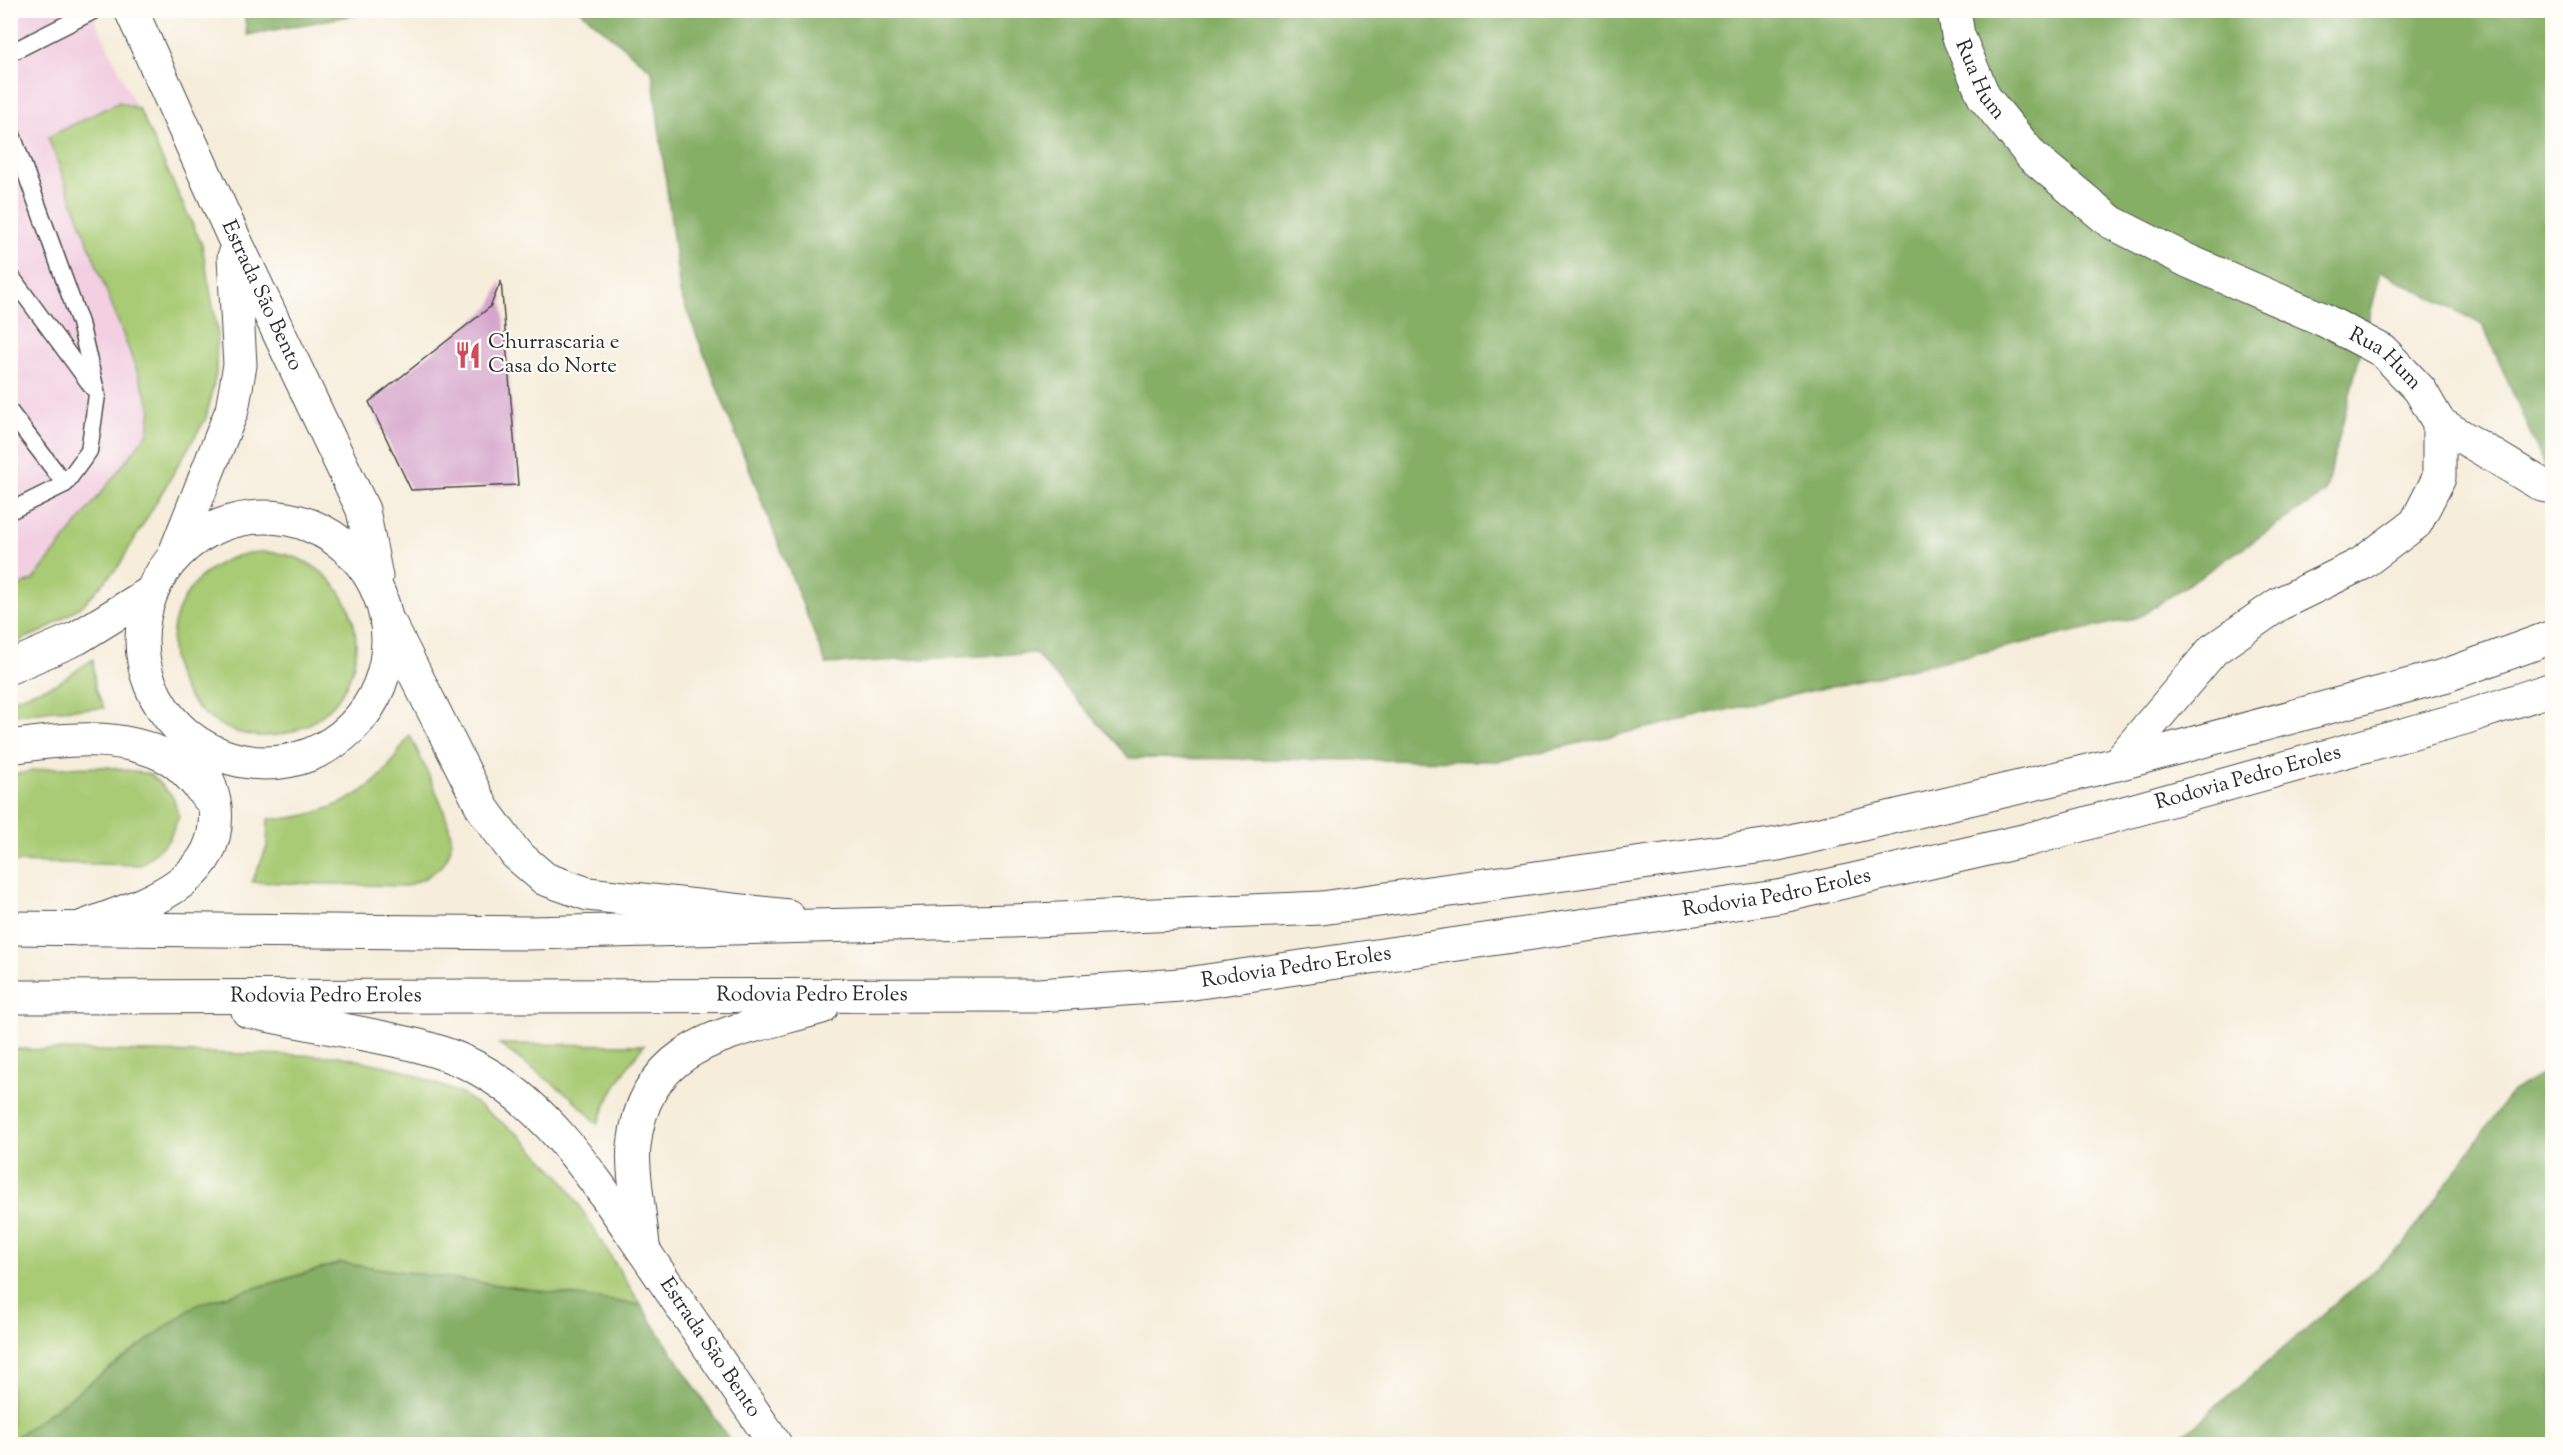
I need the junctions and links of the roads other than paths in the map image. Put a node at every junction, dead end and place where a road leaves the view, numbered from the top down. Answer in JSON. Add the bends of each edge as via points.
{"nodes":[{"id":1,"x":95,"y":10,"type":"edge"},
{"id":2,"x":131,"y":10,"type":"edge"},
{"id":3,"x":1954,"y":10,"type":"edge"},
{"id":4,"x":10,"y":53,"type":"edge"},
{"id":5,"x":10,"y":129,"type":"edge"},
{"id":6,"x":232,"y":234,"type":"junction"},
{"id":7,"x":10,"y":275,"type":"edge"},
{"id":8,"x":97,"y":395,"type":"junction"},
{"id":9,"x":10,"y":412,"type":"edge"},
{"id":10,"x":2439,"y":423,"type":"junction"},
{"id":11,"x":65,"y":484,"type":"junction"},
{"id":12,"x":2553,"y":487,"type":"edge"},
{"id":13,"x":10,"y":511,"type":"edge"},
{"id":14,"x":173,"y":558,"type":"junction"},
{"id":15,"x":377,"y":585,"type":"junction"},
{"id":16,"x":150,"y":593,"type":"junction"},
{"id":17,"x":389,"y":623,"type":"junction"},
{"id":18,"x":2553,"y":637,"type":"edge"},
{"id":19,"x":10,"y":667,"type":"edge"},
{"id":20,"x":2553,"y":689,"type":"edge"},
{"id":21,"x":193,"y":741,"type":"junction"},
{"id":22,"x":10,"y":747,"type":"edge"},
{"id":23,"x":2117,"y":764,"type":"junction"},
{"id":24,"x":215,"y":804,"type":"junction"},
{"id":25,"x":852,"y":924,"type":"junction"},
{"id":26,"x":10,"y":928,"type":"edge"},
{"id":27,"x":76,"y":930,"type":"junction"},
{"id":28,"x":10,"y":997,"type":"edge"},
{"id":29,"x":174,"y":997,"type":"junction"},
{"id":30,"x":854,"y":997,"type":"junction"},
{"id":31,"x":644,"y":1251,"type":"junction"},
{"id":32,"x":775,"y":1444,"type":"edge"}],
"edges":[{"from":1,"to":4,"type":"lane"},
{"from":2,"to":6,"type":"main road","name":"Estrada São Bento"},
{"from":3,"to":10,"type":"main road","name":"Rua Hum","via":[[1958,35],[1983,97],[2032,156],[2111,222],[2383,351],[2420,390]]},
{"from":5,"to":8,"type":"lane","via":[[80,323]]},
{"from":6,"to":14,"type":"main road","via":[[240,365],[232,410]]},
{"from":6,"to":15,"type":"main road","name":"Estrada São Bento","via":[[363,510]]},
{"from":7,"to":8,"type":"lane"},
{"from":8,"to":11,"type":"lane","via":[[89,451]]},
{"from":9,"to":11,"type":"lane"},
{"from":10,"to":12,"type":"main road","via":[[2542,485]]},
{"from":10,"to":23,"type":"main road","name":"Rua Hum","via":[[2439,478],[2416,523],[2361,564],[2279,604],[2213,650]]},
{"from":11,"to":13,"type":"lane"},
{"from":14,"to":15,"type":"main road","via":[[214,528],[242,518],[283,516],[321,528],[354,551]]},
{"from":14,"to":16,"type":"main road"},
{"from":15,"to":17,"type":"main road"},
{"from":16,"to":19,"type":"main road","via":[[77,638]]},
{"from":16,"to":21,"type":"main road","via":[[141,633],[145,675],[164,712]]},
{"from":17,"to":21,"type":"main road","via":[[388,663],[373,701],[348,732],[313,755],[272,764],[231,759]]},
{"from":17,"to":25,"type":"main road","via":[[483,809],[516,854],[545,879],[588,894]]},
{"from":18,"to":23,"type":"main road","via":[[2447,675]]},
{"from":20,"to":30,"type":"main road","name":"Rodovia Pedro Eroles","via":[[2464,718],[2027,840],[1783,896],[1180,985],[1039,995]]},
{"from":21,"to":24,"type":"main road"},
{"from":22,"to":24,"type":"main road","via":[[63,739],[123,742],[170,758]]},
{"from":23,"to":25,"type":"main road","via":[[1778,844],[1322,908]]},
{"from":24,"to":27,"type":"main road","via":[[215,834],[204,861],[170,892]]},
{"from":25,"to":27,"type":"main road","via":[[530,933]]},
{"from":26,"to":27,"type":"main road"},
{"from":28,"to":29,"type":"main road","name":"Rodovia Pedro Eroles"},
{"from":29,"to":30,"type":"main road","name":"Rodovia Pedro Eroles"},
{"from":29,"to":31,"type":"main road","name":"Estrada São Bento","via":[[423,1046],[477,1068],[524,1101],[561,1136]]},
{"from":30,"to":31,"type":"main road","via":[[696,1045],[661,1072],[641,1105],[633,1148]]},
{"from":31,"to":32,"type":"main road","name":"Estrada São Bento"}]}
